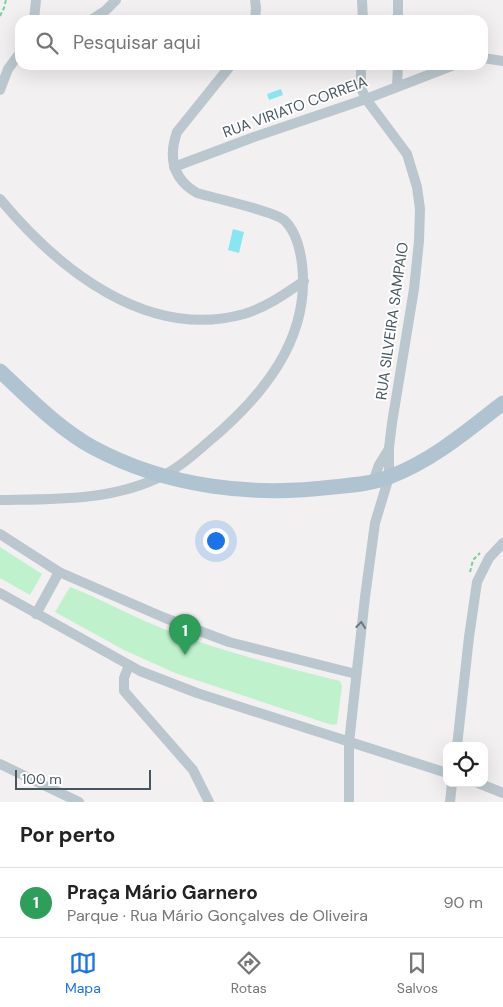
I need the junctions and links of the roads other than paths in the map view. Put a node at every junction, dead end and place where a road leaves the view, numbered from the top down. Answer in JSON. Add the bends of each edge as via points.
{"nodes":[{"id":1,"x":36,"y":0,"type":"edge"},
{"id":2,"x":116,"y":0,"type":"edge"},
{"id":3,"x":255,"y":0,"type":"edge"},
{"id":4,"x":362,"y":0,"type":"edge"},
{"id":5,"x":398,"y":0,"type":"edge"},
{"id":6,"x":34,"y":15,"type":"edge"},
{"id":7,"x":99,"y":15,"type":"edge"},
{"id":8,"x":255,"y":15,"type":"edge"},
{"id":9,"x":363,"y":15,"type":"edge"},
{"id":10,"x":398,"y":15,"type":"edge"},
{"id":11,"x":15,"y":58,"type":"edge"},
{"id":12,"x":488,"y":59,"type":"edge"},
{"id":13,"x":503,"y":61,"type":"edge"},
{"id":14,"x":4,"y":70,"type":"edge"},
{"id":15,"x":227,"y":70,"type":"edge"},
{"id":16,"x":361,"y":70,"type":"edge"},
{"id":17,"x":398,"y":70,"type":"edge"},
{"id":18,"x":440,"y":70,"type":"edge"},
{"id":19,"x":397,"y":86,"type":"junction"},
{"id":20,"x":0,"y":90,"type":"edge"},
{"id":21,"x":366,"y":99,"type":"junction"},
{"id":22,"x":174,"y":167,"type":"junction"},
{"id":23,"x":0,"y":199,"type":"edge"},
{"id":24,"x":304,"y":281,"type":"junction"},
{"id":25,"x":0,"y":371,"type":"edge"},
{"id":26,"x":503,"y":403,"type":"edge"},
{"id":27,"x":389,"y":448,"type":"junction"},
{"id":28,"x":164,"y":475,"type":"junction"},
{"id":29,"x":389,"y":477,"type":"junction"},
{"id":30,"x":373,"y":482,"type":"junction"},
{"id":31,"x":0,"y":500,"type":"edge"},
{"id":32,"x":0,"y":534,"type":"edge"},
{"id":33,"x":503,"y":543,"type":"edge"},
{"id":34,"x":60,"y":572,"type":"junction"},
{"id":35,"x":0,"y":593,"type":"edge"},
{"id":36,"x":36,"y":614,"type":"junction"},
{"id":37,"x":130,"y":665,"type":"junction"},
{"id":38,"x":356,"y":674,"type":"junction"},
{"id":39,"x":349,"y":742,"type":"junction"},
{"id":40,"x":457,"y":742,"type":"edge"},
{"id":41,"x":0,"y":764,"type":"edge"},
{"id":42,"x":443,"y":772,"type":"edge"},
{"id":43,"x":452,"y":787,"type":"edge"},
{"id":44,"x":488,"y":787,"type":"edge"},
{"id":45,"x":503,"y":792,"type":"edge"},
{"id":46,"x":79,"y":802,"type":"edge"},
{"id":47,"x":209,"y":802,"type":"edge"},
{"id":48,"x":349,"y":802,"type":"edge"},
{"id":49,"x":450,"y":802,"type":"edge"}],
"edges":[{"from":1,"to":6,"type":"street"},
{"from":2,"to":7,"type":"street"},
{"from":3,"to":8,"type":"street"},
{"from":4,"to":9,"type":"street"},
{"from":5,"to":10,"type":"street"},
{"from":11,"to":14,"type":"street"},
{"from":12,"to":13,"type":"street"},
{"from":14,"to":20,"type":"street"},
{"from":15,"to":22,"type":"street","via":[[177,132]]},
{"from":16,"to":21,"type":"street","name":"RUA SILVEIRA SAMPAIO","via":[[361,88]]},
{"from":17,"to":19,"type":"street"},
{"from":18,"to":19,"type":"street","name":"RUA VIRIATO CORREIA"},
{"from":19,"to":21,"type":"street","name":"RUA VIRIATO CORREIA"},
{"from":21,"to":22,"type":"street","name":"RUA VIRIATO CORREIA"},
{"from":21,"to":27,"type":"street","name":"RUA SILVEIRA SAMPAIO","via":[[406,154],[418,187],[420,208],[414,289]]},
{"from":22,"to":24,"type":"street","via":[[186,187],[197,193],[282,218],[295,234]]},
{"from":23,"to":24,"type":"street","via":[[50,252],[76,272],[112,296],[148,311],[197,319],[244,314],[272,302]]},
{"from":24,"to":28,"type":"street","via":[[302,308],[296,328],[270,379],[219,433]]},
{"from":25,"to":28,"type":"main road","via":[[50,417],[92,447],[130,465]]},
{"from":26,"to":29,"type":"main road","via":[[433,456]]},
{"from":27,"to":29,"type":"street","name":"RUA SILVEIRA SAMPAIO"},
{"from":27,"to":30,"type":"street","name":"RUA SILVEIRA SAMPAIO"},
{"from":28,"to":30,"type":"main road","via":[[198,484],[271,491],[314,490]]},
{"from":28,"to":31,"type":"street","via":[[112,493]]},
{"from":29,"to":30,"type":"main road"},
{"from":38,"to":29,"type":"street","name":"RUA SILVEIRA SAMPAIO","one_way":true,"via":[[375,523]]},
{"from":32,"to":34,"type":"street"},
{"from":33,"to":40,"type":"street","via":[[489,558],[477,582]]},
{"from":34,"to":36,"type":"street"},
{"from":34,"to":38,"type":"street","via":[[165,618],[230,642]]},
{"from":35,"to":36,"type":"street"},
{"from":36,"to":37,"type":"street"},
{"from":37,"to":39,"type":"street","via":[[197,693]]},
{"from":37,"to":47,"type":"street","via":[[124,678],[124,691],[193,770]]},
{"from":38,"to":39,"type":"street","name":"RUA SILVEIRA SAMPAIO"},
{"from":39,"to":42,"type":"street"},
{"from":39,"to":48,"type":"street","name":"RUA SILVEIRA SAMPAIO"},
{"from":41,"to":46,"type":"street"},
{"from":43,"to":49,"type":"street"},
{"from":44,"to":45,"type":"street"}]}
